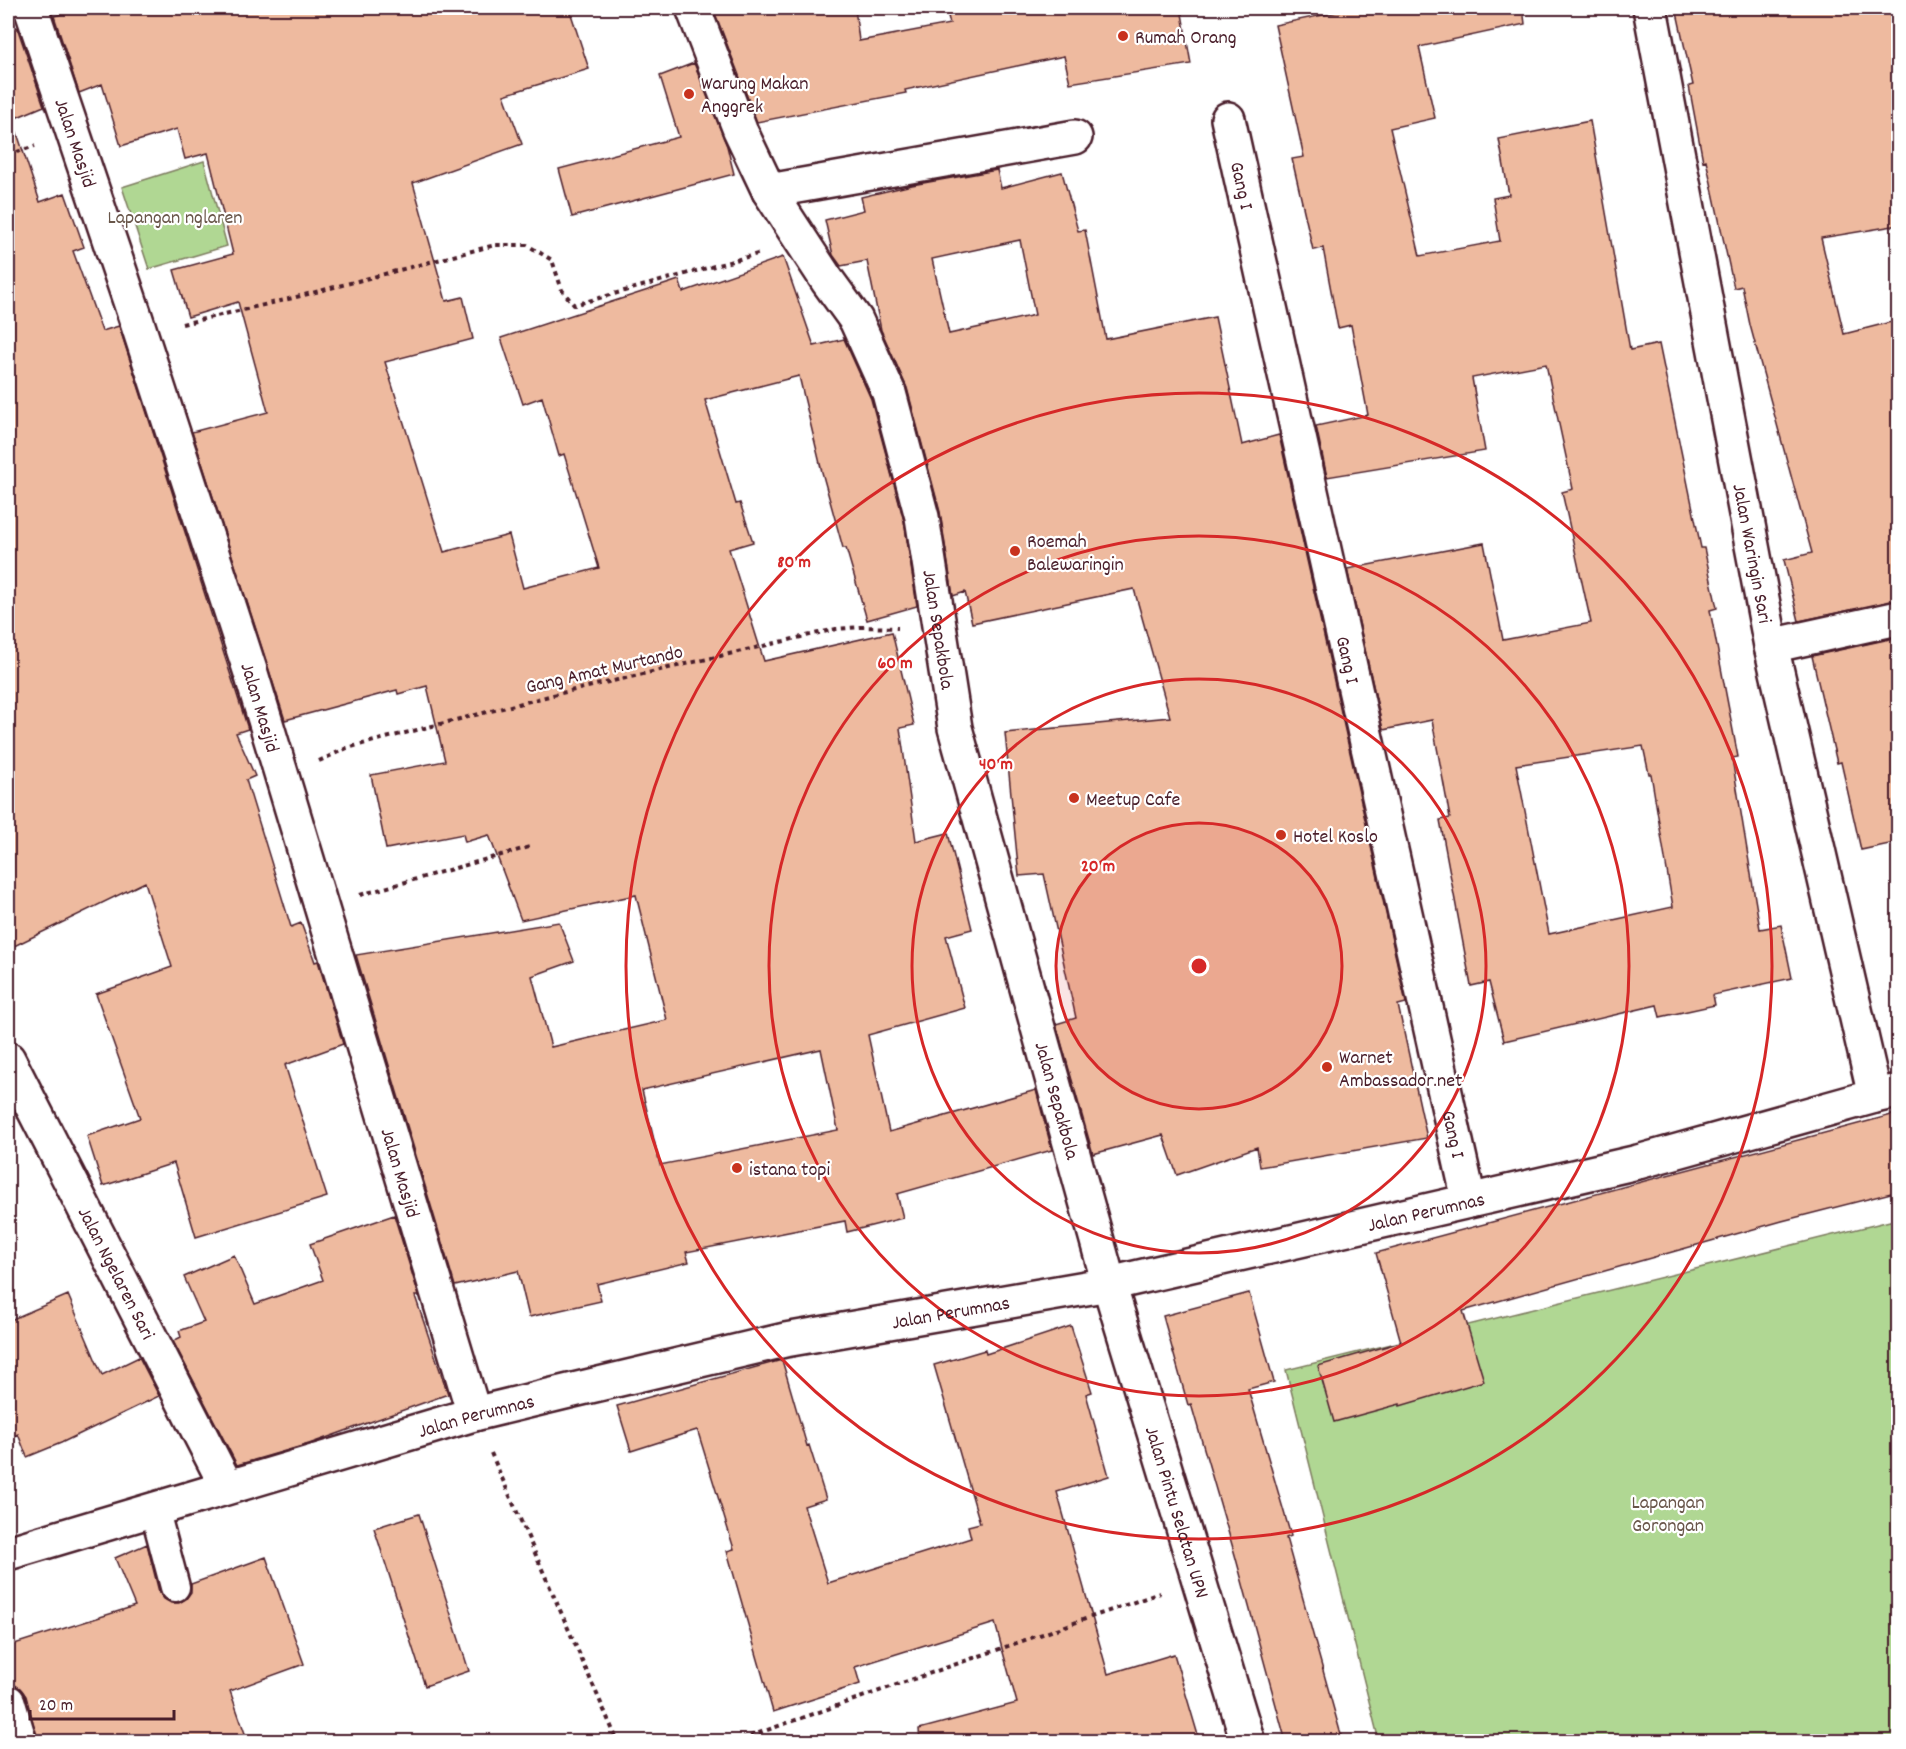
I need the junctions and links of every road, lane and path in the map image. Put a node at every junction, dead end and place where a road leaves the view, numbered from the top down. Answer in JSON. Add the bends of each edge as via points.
{"nodes":[{"id":1,"x":30,"y":8,"type":"edge"},
{"id":2,"x":693,"y":8,"type":"edge"},
{"id":3,"x":1650,"y":8,"type":"edge"},
{"id":4,"x":1228,"y":119,"type":"dead end"},
{"id":5,"x":1075,"y":137,"type":"dead end"},
{"id":6,"x":769,"y":191,"type":"junction"},
{"id":7,"x":801,"y":242,"type":"junction"},
{"id":8,"x":140,"y":333,"type":"junction"},
{"id":9,"x":1899,"y":618,"type":"edge"},
{"id":10,"x":940,"y":628,"type":"junction"},
{"id":11,"x":1772,"y":645,"type":"junction"},
{"id":12,"x":282,"y":777,"type":"junction"},
{"id":13,"x":533,"y":846,"type":"dead end"},
{"id":14,"x":321,"y":907,"type":"junction"},
{"id":15,"x":8,"y":1059,"type":"edge"},
{"id":16,"x":1887,"y":1094,"type":"edge"},
{"id":17,"x":1469,"y":1200,"type":"junction"},
{"id":18,"x":1109,"y":1284,"type":"junction"},
{"id":19,"x":474,"y":1414,"type":"junction"},
{"id":20,"x":228,"y":1487,"type":"junction"},
{"id":21,"x":154,"y":1508,"type":"junction"},
{"id":22,"x":8,"y":1553,"type":"edge"},
{"id":23,"x":1199,"y":1580,"type":"junction"},
{"id":24,"x":175,"y":1587,"type":"dead end"},
{"id":25,"x":8,"y":1702,"type":"edge"},
{"id":26,"x":20,"y":1742,"type":"edge"},
{"id":27,"x":618,"y":1742,"type":"edge"},
{"id":28,"x":733,"y":1742,"type":"edge"},
{"id":29,"x":1248,"y":1742,"type":"edge"}],
"edges":[{"from":1,"to":8,"type":"street","name":"Jalan Masjid"},
{"from":2,"to":6,"type":"street","name":"Jalan Sepakbola","via":[[740,130]]},
{"from":3,"to":11,"type":"street","name":"Jalan Waringin Sari"},
{"from":4,"to":17,"type":"street","name":"Gang I"},
{"from":5,"to":6,"type":"street"},
{"from":6,"to":7,"type":"street","name":"Jalan Sepakbola"},
{"from":7,"to":8,"type":"path","via":[[574,305],[562,290],[552,260],[527,245],[495,246]]},
{"from":7,"to":10,"type":"street","name":"Jalan Sepakbola","via":[[856,320],[889,393],[922,517]]},
{"from":8,"to":12,"type":"street","name":"Jalan Masjid"},
{"from":9,"to":11,"type":"street"},
{"from":10,"to":12,"type":"path","name":"Gang Amat Murtando","via":[[861,627],[824,632],[347,748]]},
{"from":10,"to":18,"type":"street","name":"Jalan Sepakbola","via":[[955,728]]},
{"from":11,"to":16,"type":"street","name":"Jalan Waringin Sari"},
{"from":12,"to":14,"type":"street","name":"Jalan Masjid"},
{"from":13,"to":14,"type":"path"},
{"from":14,"to":19,"type":"street","name":"Jalan Masjid"},
{"from":15,"to":20,"type":"street","name":"Jalan Ngelaren Sari"},
{"from":16,"to":17,"type":"street","name":"Jalan Perumnas","via":[[1638,1162]]},
{"from":17,"to":18,"type":"street","name":"Jalan Perumnas"},
{"from":18,"to":19,"type":"street","name":"Jalan Perumnas","via":[[786,1340]]},
{"from":18,"to":23,"type":"street","name":"Jalan Pintu Selatan UPN"},
{"from":19,"to":20,"type":"street","name":"Jalan Perumnas"},
{"from":19,"to":27,"type":"path"},
{"from":20,"to":21,"type":"street","name":"Jalan Perumnas"},
{"from":21,"to":22,"type":"street","name":"Jalan Perumnas"},
{"from":21,"to":24,"type":"lane"},
{"from":23,"to":28,"type":"path"},
{"from":23,"to":29,"type":"street","name":"Jalan Pintu Selatan UPN"},
{"from":25,"to":26,"type":"street"}]}
